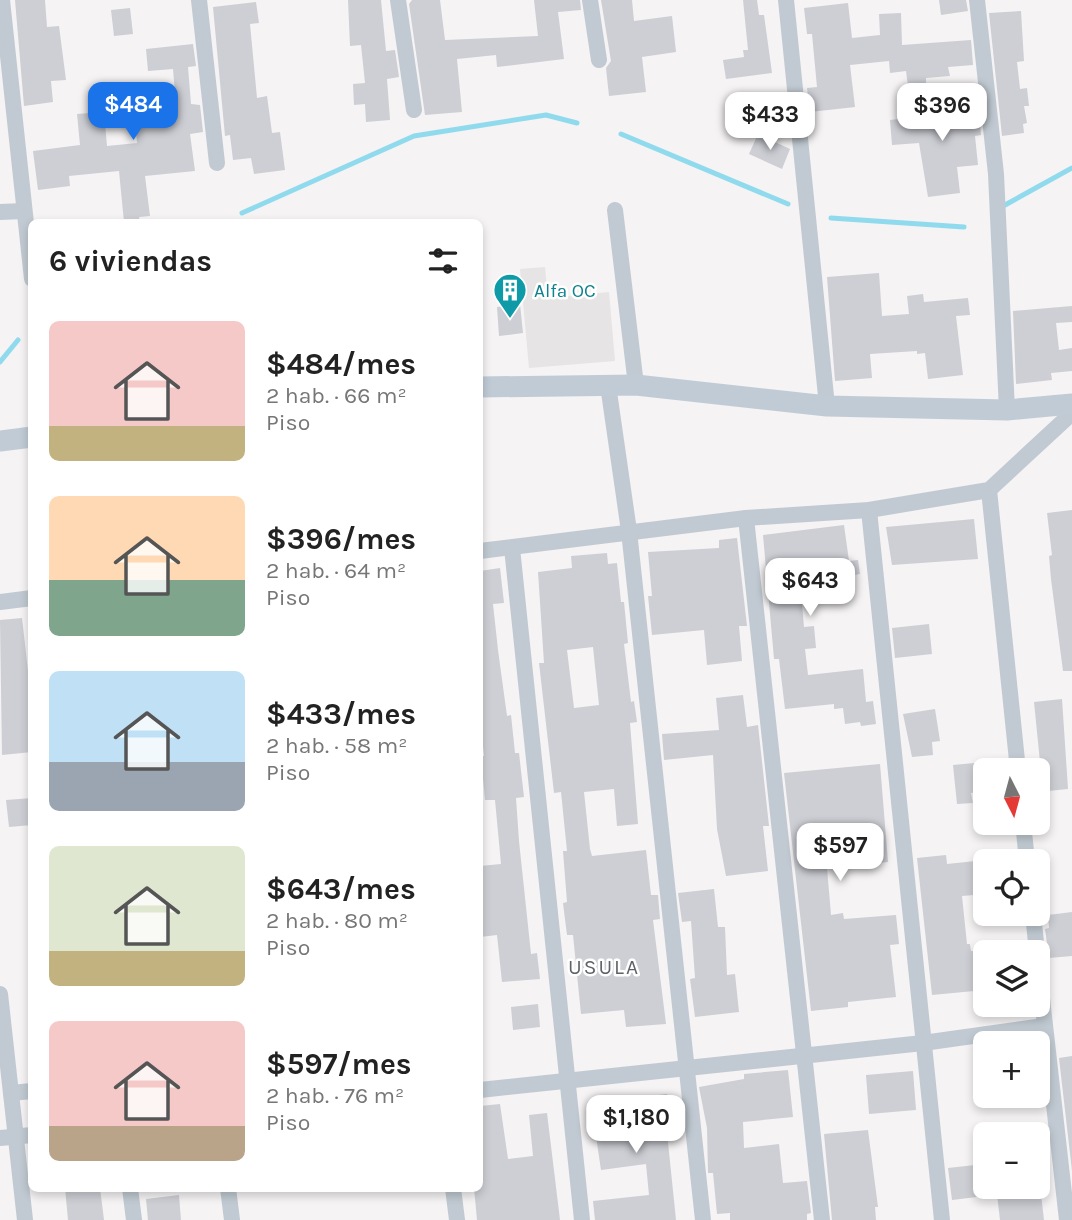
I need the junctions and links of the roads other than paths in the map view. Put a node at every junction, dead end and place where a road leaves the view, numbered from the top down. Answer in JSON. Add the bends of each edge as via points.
{"nodes":[{"id":1,"x":2,"y":0,"type":"edge"},
{"id":2,"x":199,"y":0,"type":"edge"},
{"id":3,"x":398,"y":0,"type":"edge"},
{"id":4,"x":590,"y":0,"type":"edge"},
{"id":5,"x":786,"y":0,"type":"edge"},
{"id":6,"x":977,"y":0,"type":"edge"},
{"id":7,"x":4,"y":59,"type":"edge"},
{"id":8,"x":599,"y":60,"type":"dead end"},
{"id":9,"x":414,"y":110,"type":"dead end"},
{"id":10,"x":217,"y":163,"type":"dead end"},
{"id":11,"x":615,"y":209,"type":"dead end"},
{"id":12,"x":24,"y":211,"type":"junction"},
{"id":13,"x":0,"y":212,"type":"edge"},
{"id":14,"x":28,"y":245,"type":"edge"},
{"id":15,"x":608,"y":385,"type":"junction"},
{"id":16,"x":636,"y":385,"type":"junction"},
{"id":17,"x":483,"y":387,"type":"edge"},
{"id":18,"x":1072,"y":404,"type":"edge"},
{"id":19,"x":827,"y":406,"type":"junction"},
{"id":20,"x":1007,"y":410,"type":"junction"},
{"id":21,"x":1072,"y":414,"type":"edge"},
{"id":22,"x":28,"y":438,"type":"edge"},
{"id":23,"x":0,"y":441,"type":"edge"},
{"id":24,"x":989,"y":489,"type":"junction"},
{"id":25,"x":869,"y":510,"type":"junction"},
{"id":26,"x":746,"y":518,"type":"junction"},
{"id":27,"x":629,"y":531,"type":"junction"},
{"id":28,"x":512,"y":548,"type":"junction"},
{"id":29,"x":483,"y":551,"type":"edge"},
{"id":30,"x":28,"y":598,"type":"edge"},
{"id":31,"x":0,"y":602,"type":"edge"},
{"id":32,"x":1017,"y":758,"type":"edge"},
{"id":33,"x":0,"y":994,"type":"edge"},
{"id":34,"x":1043,"y":1017,"type":"edge"},
{"id":35,"x":1044,"y":1026,"type":"junction"},
{"id":36,"x":923,"y":1043,"type":"junction"},
{"id":37,"x":803,"y":1056,"type":"junction"},
{"id":38,"x":685,"y":1067,"type":"junction"},
{"id":39,"x":565,"y":1079,"type":"junction"},
{"id":40,"x":483,"y":1090,"type":"edge"},
{"id":41,"x":28,"y":1091,"type":"edge"},
{"id":42,"x":11,"y":1093,"type":"junction"},
{"id":43,"x":16,"y":1137,"type":"edge"},
{"id":44,"x":130,"y":1192,"type":"edge"},
{"id":45,"x":228,"y":1192,"type":"edge"},
{"id":46,"x":454,"y":1192,"type":"edge"},
{"id":47,"x":25,"y":1220,"type":"edge"},
{"id":48,"x":134,"y":1220,"type":"edge"},
{"id":49,"x":232,"y":1220,"type":"edge"},
{"id":50,"x":457,"y":1220,"type":"edge"},
{"id":51,"x":582,"y":1220,"type":"edge"},
{"id":52,"x":703,"y":1220,"type":"edge"},
{"id":53,"x":822,"y":1220,"type":"edge"},
{"id":54,"x":942,"y":1220,"type":"edge"},
{"id":55,"x":1067,"y":1220,"type":"edge"}],
"edges":[{"from":1,"to":7,"type":"street"},
{"from":2,"to":10,"type":"street"},
{"from":3,"to":9,"type":"street"},
{"from":4,"to":8,"type":"street"},
{"from":5,"to":19,"type":"street"},
{"from":6,"to":20,"type":"street","via":[[996,174]]},
{"from":7,"to":12,"type":"street"},
{"from":11,"to":16,"type":"street"},
{"from":12,"to":13,"type":"street"},
{"from":12,"to":14,"type":"street"},
{"from":15,"to":16,"type":"street"},
{"from":15,"to":17,"type":"street"},
{"from":15,"to":27,"type":"street"},
{"from":16,"to":19,"type":"street"},
{"from":18,"to":20,"type":"street"},
{"from":19,"to":20,"type":"street"},
{"from":21,"to":24,"type":"street"},
{"from":22,"to":23,"type":"street"},
{"from":24,"to":25,"type":"street"},
{"from":24,"to":32,"type":"street"},
{"from":25,"to":26,"type":"street"},
{"from":25,"to":36,"type":"street"},
{"from":26,"to":27,"type":"street"},
{"from":26,"to":37,"type":"street"},
{"from":27,"to":28,"type":"street"},
{"from":27,"to":38,"type":"street"},
{"from":28,"to":29,"type":"street"},
{"from":28,"to":39,"type":"street"},
{"from":30,"to":31,"type":"street"},
{"from":33,"to":42,"type":"street"},
{"from":34,"to":35,"type":"street"},
{"from":35,"to":36,"type":"street"},
{"from":35,"to":55,"type":"street"},
{"from":36,"to":37,"type":"street"},
{"from":36,"to":54,"type":"street"},
{"from":37,"to":38,"type":"street"},
{"from":37,"to":53,"type":"street"},
{"from":38,"to":39,"type":"street"},
{"from":38,"to":52,"type":"street"},
{"from":39,"to":40,"type":"street"},
{"from":39,"to":51,"type":"street"},
{"from":41,"to":42,"type":"street"},
{"from":42,"to":43,"type":"street"},
{"from":43,"to":47,"type":"street"},
{"from":44,"to":48,"type":"street"},
{"from":45,"to":49,"type":"street"},
{"from":46,"to":50,"type":"street"}]}
